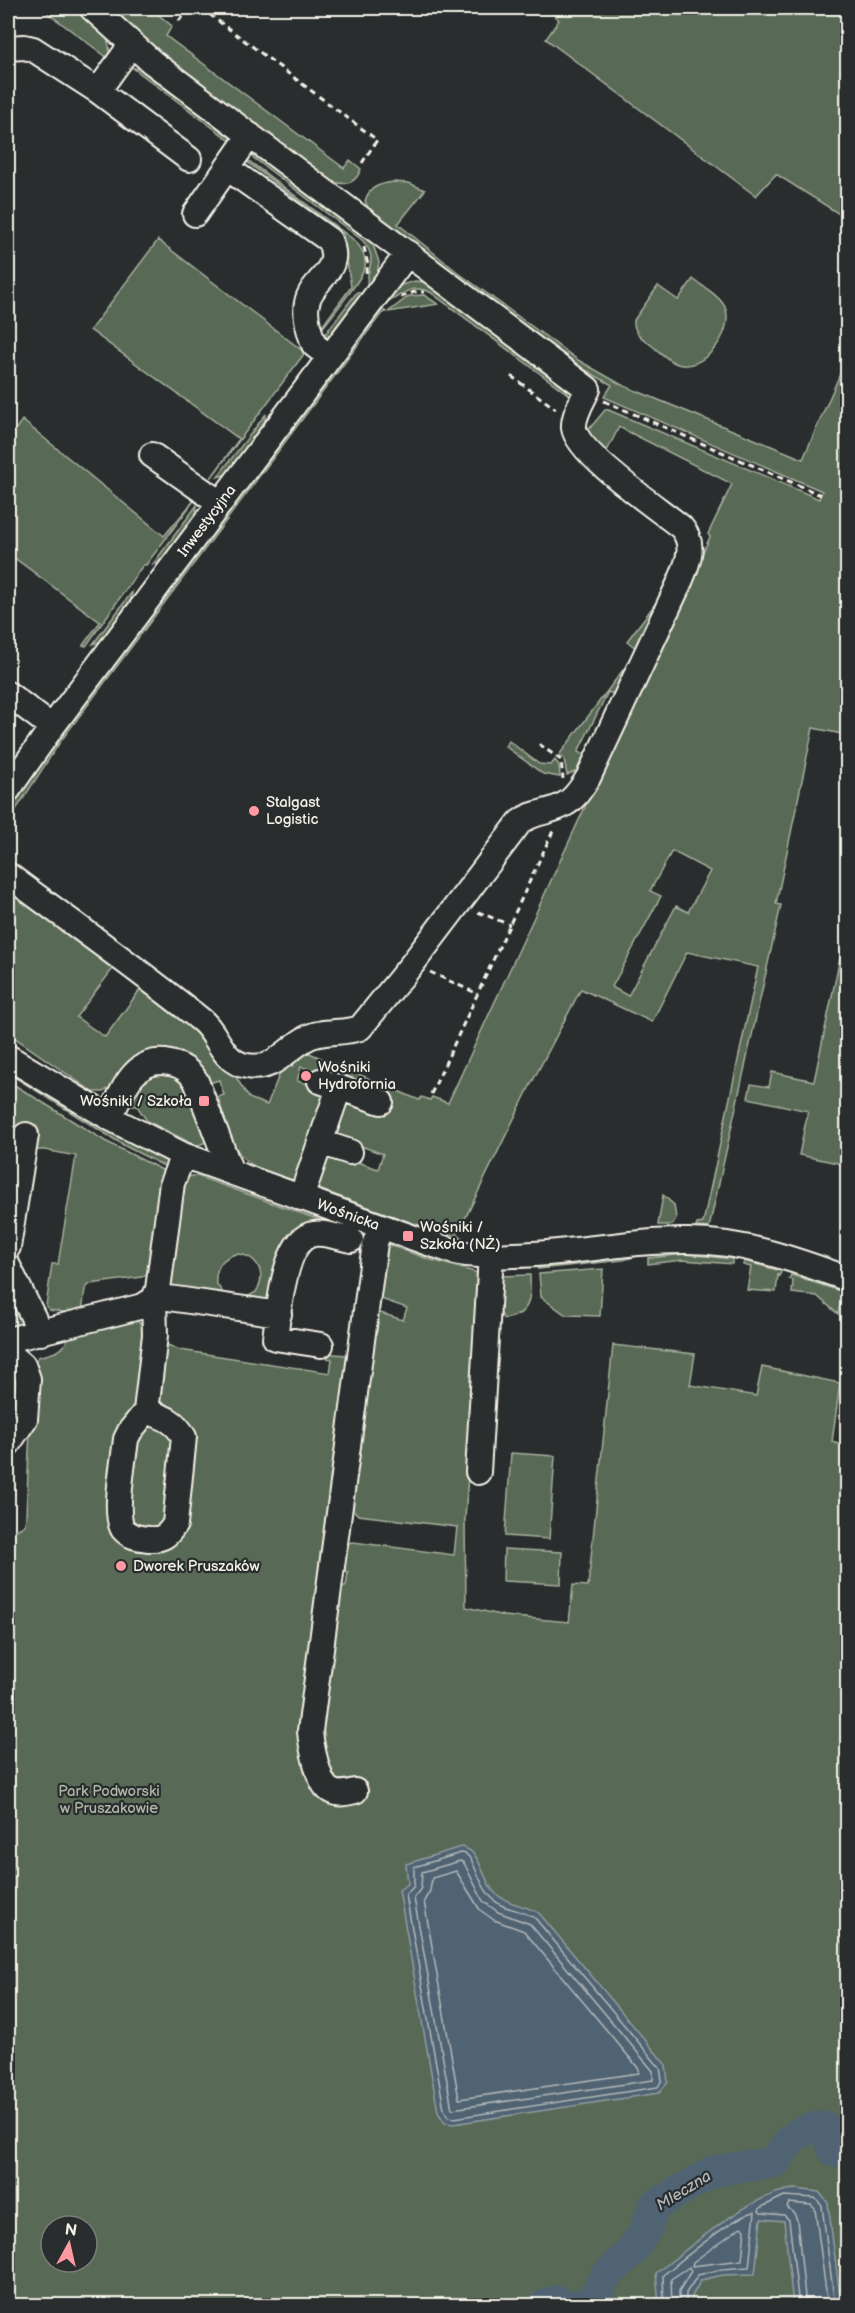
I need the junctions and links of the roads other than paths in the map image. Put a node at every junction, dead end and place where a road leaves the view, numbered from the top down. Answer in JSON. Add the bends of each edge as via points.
{"nodes":[{"id":1,"x":92,"y":8,"type":"edge"},
{"id":2,"x":131,"y":45,"type":"junction"},
{"id":3,"x":8,"y":48,"type":"edge"},
{"id":4,"x":98,"y":91,"type":"junction"},
{"id":5,"x":250,"y":135,"type":"junction"},
{"id":6,"x":189,"y":159,"type":"dead end"},
{"id":7,"x":227,"y":168,"type":"junction"},
{"id":8,"x":195,"y":214,"type":"dead end"},
{"id":9,"x":408,"y":253,"type":"junction"},
{"id":10,"x":330,"y":357,"type":"junction"},
{"id":11,"x":152,"y":455,"type":"dead end"},
{"id":12,"x":220,"y":503,"type":"junction"},
{"id":13,"x":8,"y":694,"type":"edge"},
{"id":14,"x":52,"y":727,"type":"junction"},
{"id":15,"x":8,"y":790,"type":"edge"},
{"id":16,"x":8,"y":874,"type":"edge"},
{"id":17,"x":8,"y":1050,"type":"edge"},
{"id":18,"x":8,"y":1057,"type":"edge"},
{"id":19,"x":47,"y":1080,"type":"junction"},
{"id":20,"x":381,"y":1102,"type":"dead end"},
{"id":21,"x":110,"y":1118,"type":"junction"},
{"id":22,"x":26,"y":1135,"type":"dead end"},
{"id":23,"x":320,"y":1142,"type":"junction"},
{"id":24,"x":350,"y":1152,"type":"dead end"},
{"id":25,"x":183,"y":1155,"type":"junction"},
{"id":26,"x":231,"y":1172,"type":"junction"},
{"id":27,"x":301,"y":1198,"type":"junction"},
{"id":28,"x":381,"y":1226,"type":"junction"},
{"id":29,"x":351,"y":1240,"type":"dead end"},
{"id":30,"x":8,"y":1247,"type":"edge"},
{"id":31,"x":491,"y":1256,"type":"junction"},
{"id":32,"x":8,"y":1266,"type":"edge"},
{"id":33,"x":848,"y":1279,"type":"edge"},
{"id":34,"x":155,"y":1297,"type":"junction"},
{"id":35,"x":279,"y":1314,"type":"junction"},
{"id":36,"x":41,"y":1333,"type":"junction"},
{"id":37,"x":8,"y":1340,"type":"edge"},
{"id":38,"x":321,"y":1345,"type":"dead end"},
{"id":39,"x":8,"y":1355,"type":"edge"},
{"id":40,"x":146,"y":1411,"type":"junction"},
{"id":41,"x":10,"y":1438,"type":"edge"},
{"id":42,"x":478,"y":1472,"type":"dead end"},
{"id":43,"x":356,"y":1791,"type":"dead end"}],
"edges":[{"from":1,"to":2,"type":"street"},
{"from":2,"to":4,"type":"street"},
{"from":2,"to":5,"type":"street"},
{"from":3,"to":4,"type":"street","via":[[33,49]]},
{"from":4,"to":6,"type":"street"},
{"from":5,"to":7,"type":"street"},
{"from":5,"to":9,"type":"street"},
{"from":7,"to":8,"type":"street"},
{"from":7,"to":10,"type":"street","via":[[332,246],[329,270],[310,294],[306,309],[314,345]]},
{"from":9,"to":10,"type":"street","name":"Inwestycyjna"},
{"from":9,"to":16,"type":"street","via":[[596,397],[574,423],[577,438],[585,449],[688,534],[689,558],[679,584],[588,778],[563,806],[527,816],[520,822],[360,1028],[308,1037],[276,1061],[257,1067],[226,1056],[203,1022]]},
{"from":10,"to":12,"type":"street","name":"Inwestycyjna"},
{"from":11,"to":12,"type":"street"},
{"from":12,"to":14,"type":"street","name":"Inwestycyjna"},
{"from":13,"to":14,"type":"street"},
{"from":14,"to":15,"type":"street","name":"Inwestycyjna"},
{"from":17,"to":19,"type":"street","name":"Wośnicka"},
{"from":18,"to":19,"type":"street","name":"Wośnicka"},
{"from":19,"to":21,"type":"street","name":"Wośnicka"},
{"from":20,"to":23,"type":"street","via":[[329,1085]]},
{"from":21,"to":25,"type":"street","name":"Wośnicka"},
{"from":21,"to":26,"type":"street","via":[[125,1085],[143,1066],[167,1062],[181,1065],[196,1081]]},
{"from":22,"to":30,"type":"street"},
{"from":23,"to":24,"type":"street"},
{"from":23,"to":27,"type":"street"},
{"from":25,"to":26,"type":"street","name":"Wośnicka"},
{"from":25,"to":34,"type":"street","via":[[172,1183]]},
{"from":26,"to":27,"type":"street","name":"Wośnicka"},
{"from":27,"to":28,"type":"street","name":"Wośnicka"},
{"from":28,"to":31,"type":"street","name":"Wośnicka","via":[[460,1253]]},
{"from":28,"to":43,"type":"street","via":[[375,1243],[310,1731],[311,1747],[325,1786],[336,1793]]},
{"from":29,"to":35,"type":"street","via":[[315,1233],[305,1237],[285,1270]]},
{"from":31,"to":33,"type":"street","name":"Wośnicka","via":[[711,1242],[757,1250]]},
{"from":31,"to":42,"type":"street"},
{"from":32,"to":36,"type":"street"},
{"from":34,"to":35,"type":"street"},
{"from":34,"to":36,"type":"street","via":[[143,1306]]},
{"from":34,"to":40,"type":"street"},
{"from":35,"to":38,"type":"street","via":[[275,1338]]},
{"from":36,"to":37,"type":"street"},
{"from":39,"to":41,"type":"street","via":[[23,1365],[28,1379],[26,1419]]},
{"from":40,"to":40,"type":"street","via":[[126,1439],[119,1515],[122,1528],[131,1536],[159,1540],[175,1524],[184,1437],[170,1419]]}]}
